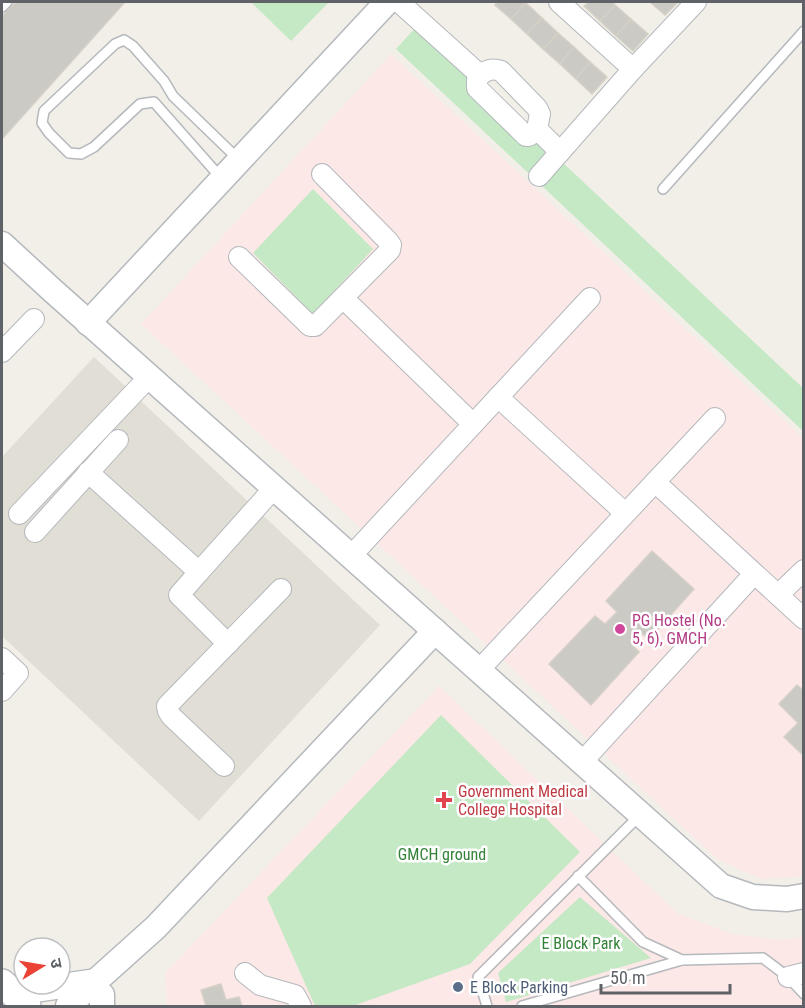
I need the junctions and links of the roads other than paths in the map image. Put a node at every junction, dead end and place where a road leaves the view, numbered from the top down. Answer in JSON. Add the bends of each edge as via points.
{"nodes":[{"id":1,"x":7,"y":2,"type":"edge"},
{"id":2,"x":387,"y":2,"type":"edge"},
{"id":3,"x":399,"y":2,"type":"edge"},
{"id":4,"x":559,"y":2,"type":"edge"},
{"id":5,"x":696,"y":2,"type":"edge"},
{"id":6,"x":2,"y":7,"type":"edge"},
{"id":7,"x":804,"y":31,"type":"edge"},
{"id":8,"x":633,"y":69,"type":"junction"},
{"id":9,"x":480,"y":75,"type":"junction"},
{"id":10,"x":537,"y":129,"type":"junction"},
{"id":11,"x":560,"y":152,"type":"junction"},
{"id":12,"x":240,"y":160,"type":"junction"},
{"id":13,"x":322,"y":174,"type":"dead end"},
{"id":14,"x":539,"y":176,"type":"dead end"},
{"id":15,"x":222,"y":179,"type":"junction"},
{"id":16,"x":663,"y":189,"type":"dead end"},
{"id":17,"x":2,"y":244,"type":"edge"},
{"id":18,"x":239,"y":257,"type":"dead end"},
{"id":19,"x":343,"y":298,"type":"junction"},
{"id":20,"x":591,"y":298,"type":"dead end"},
{"id":21,"x":34,"y":319,"type":"dead end"},
{"id":22,"x":88,"y":323,"type":"junction"},
{"id":23,"x":2,"y":352,"type":"edge"},
{"id":24,"x":149,"y":377,"type":"junction"},
{"id":25,"x":498,"y":398,"type":"junction"},
{"id":26,"x":715,"y":418,"type":"dead end"},
{"id":27,"x":473,"y":424,"type":"junction"},
{"id":28,"x":118,"y":440,"type":"dead end"},
{"id":29,"x":88,"y":472,"type":"junction"},
{"id":30,"x":655,"y":482,"type":"junction"},
{"id":31,"x":274,"y":488,"type":"junction"},
{"id":32,"x":625,"y":513,"type":"junction"},
{"id":33,"x":19,"y":514,"type":"dead end"},
{"id":34,"x":34,"y":532,"type":"dead end"},
{"id":35,"x":351,"y":556,"type":"junction"},
{"id":36,"x":804,"y":570,"type":"edge"},
{"id":37,"x":199,"y":572,"type":"junction"},
{"id":38,"x":754,"y":574,"type":"junction"},
{"id":39,"x":281,"y":589,"type":"dead end"},
{"id":40,"x":778,"y":595,"type":"junction"},
{"id":41,"x":804,"y":619,"type":"edge"},
{"id":42,"x":435,"y":632,"type":"junction"},
{"id":43,"x":228,"y":644,"type":"junction"},
{"id":44,"x":2,"y":658,"type":"edge"},
{"id":45,"x":479,"y":670,"type":"junction"},
{"id":46,"x":2,"y":691,"type":"edge"},
{"id":47,"x":582,"y":762,"type":"junction"},
{"id":48,"x":224,"y":766,"type":"dead end"},
{"id":49,"x":640,"y":814,"type":"junction"},
{"id":50,"x":578,"y":876,"type":"junction"},
{"id":51,"x":804,"y":896,"type":"edge"},
{"id":52,"x":682,"y":960,"type":"junction"},
{"id":53,"x":245,"y":973,"type":"dead end"},
{"id":54,"x":796,"y":975,"type":"edge"},
{"id":55,"x":804,"y":994,"type":"edge"},
{"id":56,"x":70,"y":996,"type":"edge"},
{"id":57,"x":98,"y":997,"type":"edge"},
{"id":58,"x":68,"y":1006,"type":"edge"},
{"id":59,"x":301,"y":1006,"type":"edge"},
{"id":60,"x":487,"y":1006,"type":"edge"},
{"id":61,"x":522,"y":1006,"type":"edge"}],
"edges":[{"from":1,"to":6,"type":"lane"},
{"from":2,"to":12,"type":"street"},
{"from":3,"to":9,"type":"street"},
{"from":4,"to":8,"type":"street"},
{"from":5,"to":8,"type":"street"},
{"from":7,"to":16,"type":"lane"},
{"from":8,"to":11,"type":"street"},
{"from":9,"to":10,"type":"street","via":[[477,88],[525,136]]},
{"from":9,"to":10,"type":"street","via":[[494,69],[501,71],[537,108]]},
{"from":10,"to":11,"type":"street"},
{"from":11,"to":14,"type":"street"},
{"from":12,"to":15,"type":"street"},
{"from":12,"to":15,"type":"lane","via":[[173,96],[164,81],[124,40],[44,111],[42,123],[49,134],[69,153],[81,154],[94,147],[140,104],[154,102]]},
{"from":13,"to":19,"type":"street","via":[[391,245]]},
{"from":15,"to":22,"type":"street"},
{"from":17,"to":22,"type":"street"},
{"from":18,"to":19,"type":"street","via":[[310,326],[315,326]]},
{"from":19,"to":27,"type":"street"},
{"from":20,"to":25,"type":"street"},
{"from":21,"to":23,"type":"street"},
{"from":22,"to":24,"type":"street"},
{"from":24,"to":31,"type":"street"},
{"from":24,"to":33,"type":"street"},
{"from":25,"to":27,"type":"street"},
{"from":25,"to":32,"type":"street"},
{"from":26,"to":30,"type":"street"},
{"from":27,"to":35,"type":"street"},
{"from":28,"to":29,"type":"street"},
{"from":29,"to":34,"type":"street"},
{"from":29,"to":37,"type":"street"},
{"from":30,"to":32,"type":"street"},
{"from":30,"to":38,"type":"street"},
{"from":31,"to":35,"type":"street"},
{"from":31,"to":37,"type":"street"},
{"from":32,"to":45,"type":"street"},
{"from":35,"to":42,"type":"street"},
{"from":36,"to":40,"type":"street"},
{"from":37,"to":43,"type":"street","via":[[179,596]]},
{"from":38,"to":40,"type":"street"},
{"from":38,"to":47,"type":"street"},
{"from":39,"to":43,"type":"street"},
{"from":40,"to":41,"type":"street"},
{"from":42,"to":45,"type":"street"},
{"from":42,"to":57,"type":"street","via":[[156,927]]},
{"from":43,"to":48,"type":"street","via":[[166,706],[171,716]]},
{"from":44,"to":46,"type":"street","via":[[18,673]]},
{"from":45,"to":47,"type":"street"},
{"from":47,"to":49,"type":"street"},
{"from":49,"to":50,"type":"lane"},
{"from":49,"to":51,"type":"street","via":[[721,886],[753,897]]},
{"from":50,"to":52,"type":"lane","via":[[643,942]]},
{"from":50,"to":60,"type":"lane","via":[[478,977]]},
{"from":52,"to":54,"type":"lane","via":[[763,958]]},
{"from":52,"to":61,"type":"lane"},
{"from":53,"to":59,"type":"street","via":[[260,985],[295,995]]},
{"from":54,"to":55,"type":"lane"},
{"from":56,"to":57,"type":"street"},
{"from":57,"to":58,"type":"street"}]}
